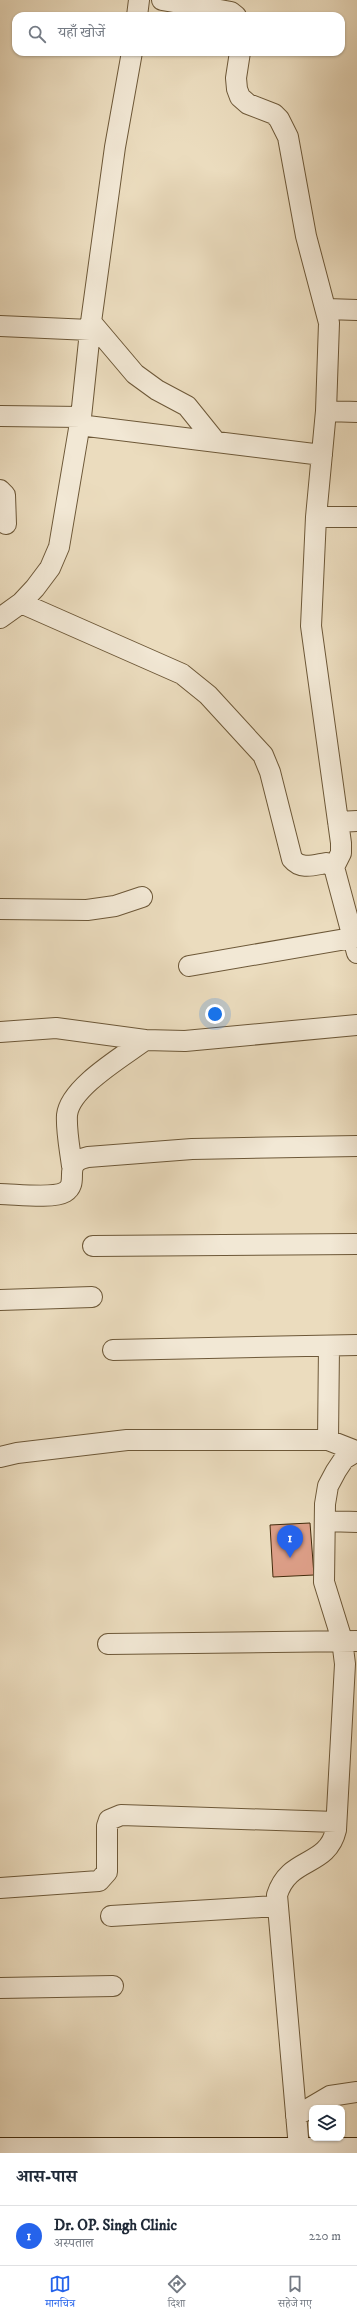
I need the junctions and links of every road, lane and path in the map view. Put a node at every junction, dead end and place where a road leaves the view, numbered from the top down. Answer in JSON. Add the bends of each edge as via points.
{"nodes":[{"id":1,"x":139,"y":0,"type":"edge"},
{"id":2,"x":172,"y":1,"type":"edge"},
{"id":3,"x":138,"y":12,"type":"edge"},
{"id":4,"x":231,"y":12,"type":"edge"},
{"id":5,"x":131,"y":56,"type":"edge"},
{"id":6,"x":239,"y":56,"type":"edge"},
{"id":7,"x":327,"y":309,"type":"junction"},
{"id":8,"x":357,"y":310,"type":"edge"},
{"id":9,"x":0,"y":326,"type":"edge"},
{"id":10,"x":90,"y":326,"type":"junction"},
{"id":11,"x":326,"y":411,"type":"junction"},
{"id":12,"x":357,"y":412,"type":"edge"},
{"id":13,"x":0,"y":416,"type":"edge"},
{"id":14,"x":80,"y":421,"type":"junction"},
{"id":15,"x":216,"y":442,"type":"junction"},
{"id":16,"x":322,"y":455,"type":"junction"},
{"id":17,"x":0,"y":490,"type":"edge"},
{"id":18,"x":316,"y":517,"type":"junction"},
{"id":19,"x":357,"y":517,"type":"edge"},
{"id":20,"x":6,"y":524,"type":"dead end"},
{"id":21,"x":21,"y":603,"type":"junction"},
{"id":22,"x":0,"y":618,"type":"edge"},
{"id":23,"x":348,"y":821,"type":"edge"},
{"id":24,"x":334,"y":867,"type":"junction"},
{"id":25,"x":142,"y":898,"type":"dead end"},
{"id":26,"x":0,"y":909,"type":"edge"},
{"id":27,"x":356,"y":943,"type":"edge"},
{"id":28,"x":189,"y":966,"type":"dead end"},
{"id":29,"x":357,"y":1025,"type":"edge"},
{"id":30,"x":0,"y":1032,"type":"edge"},
{"id":31,"x":145,"y":1040,"type":"junction"},
{"id":32,"x":357,"y":1146,"type":"edge"},
{"id":33,"x":72,"y":1166,"type":"junction"},
{"id":34,"x":0,"y":1194,"type":"edge"},
{"id":35,"x":357,"y":1244,"type":"edge"},
{"id":36,"x":93,"y":1246,"type":"dead end"},
{"id":37,"x":92,"y":1297,"type":"dead end"},
{"id":38,"x":0,"y":1300,"type":"edge"},
{"id":39,"x":357,"y":1345,"type":"edge"},
{"id":40,"x":330,"y":1346,"type":"junction"},
{"id":41,"x":113,"y":1350,"type":"dead end"},
{"id":42,"x":328,"y":1440,"type":"junction"},
{"id":43,"x":357,"y":1451,"type":"edge"},
{"id":44,"x":0,"y":1457,"type":"edge"},
{"id":45,"x":325,"y":1521,"type":"junction"},
{"id":46,"x":357,"y":1522,"type":"edge"},
{"id":47,"x":350,"y":1640,"type":"edge"},
{"id":48,"x":108,"y":1644,"type":"dead end"},
{"id":49,"x":336,"y":1822,"type":"junction"},
{"id":50,"x":0,"y":1888,"type":"edge"},
{"id":51,"x":277,"y":1906,"type":"junction"},
{"id":52,"x":111,"y":1916,"type":"dead end"},
{"id":53,"x":113,"y":1986,"type":"dead end"},
{"id":54,"x":0,"y":1988,"type":"edge"},
{"id":55,"x":357,"y":2092,"type":"edge"},
{"id":56,"x":296,"y":2116,"type":"junction"},
{"id":57,"x":357,"y":2148,"type":"edge"},
{"id":58,"x":0,"y":2150,"type":"edge"},
{"id":59,"x":308,"y":2150,"type":"edge"},
{"id":60,"x":132,"y":2152,"type":"edge"}],
"edges":[{"from":1,"to":3,"type":"street"},
{"from":2,"to":4,"type":"street"},
{"from":5,"to":10,"type":"street","via":[[115,147]]},
{"from":6,"to":7,"type":"street","via":[[236,89],[240,97],[248,104],[280,119],[288,137],[306,236]]},
{"from":7,"to":8,"type":"street"},
{"from":7,"to":11,"type":"street","via":[[329,336]]},
{"from":9,"to":10,"type":"street"},
{"from":10,"to":14,"type":"street"},
{"from":10,"to":15,"type":"street","via":[[136,374],[157,390],[187,406]]},
{"from":11,"to":12,"type":"street"},
{"from":11,"to":16,"type":"street"},
{"from":13,"to":14,"type":"street"},
{"from":14,"to":15,"type":"street"},
{"from":14,"to":21,"type":"street","via":[[60,547],[50,568]]},
{"from":15,"to":16,"type":"street"},
{"from":16,"to":18,"type":"street"},
{"from":17,"to":20,"type":"street","via":[[5,495]]},
{"from":18,"to":19,"type":"street"},
{"from":18,"to":23,"type":"street","via":[[312,643]]},
{"from":21,"to":22,"type":"street"},
{"from":21,"to":24,"type":"street","via":[[182,674],[195,683],[263,755],[270,772],[292,859],[296,865],[326,863]]},
{"from":23,"to":24,"type":"street","via":[[341,853]]},
{"from":24,"to":27,"type":"street"},
{"from":25,"to":26,"type":"street","via":[[115,906],[87,910]]},
{"from":27,"to":28,"type":"street"},
{"from":29,"to":31,"type":"street","via":[[185,1041]]},
{"from":30,"to":31,"type":"street","via":[[56,1028]]},
{"from":31,"to":33,"type":"street","via":[[82,1088],[70,1103],[67,1115]]},
{"from":32,"to":33,"type":"street","via":[[192,1149],[88,1156],[76,1161]]},
{"from":33,"to":34,"type":"street","via":[[70,1187],[60,1194]]},
{"from":35,"to":36,"type":"street"},
{"from":37,"to":38,"type":"street"},
{"from":39,"to":40,"type":"street"},
{"from":40,"to":41,"type":"street"},
{"from":40,"to":42,"type":"street"},
{"from":42,"to":43,"type":"street"},
{"from":42,"to":44,"type":"street","via":[[127,1440]]},
{"from":43,"to":45,"type":"street","via":[[344,1460],[328,1486]]},
{"from":45,"to":46,"type":"street"},
{"from":45,"to":47,"type":"street","via":[[324,1582]]},
{"from":47,"to":48,"type":"street"},
{"from":47,"to":49,"type":"street","via":[[345,1664]]},
{"from":49,"to":50,"type":"street","via":[[121,1815],[109,1820],[107,1826],[107,1872],[99,1881]]},
{"from":49,"to":51,"type":"street","via":[[333,1843],[325,1852],[289,1873],[281,1883]]},
{"from":51,"to":52,"type":"street"},
{"from":51,"to":56,"type":"street"},
{"from":53,"to":54,"type":"street"},
{"from":55,"to":56,"type":"street","via":[[330,2096]]},
{"from":56,"to":59,"type":"street"},
{"from":57,"to":59,"type":"street"},
{"from":58,"to":60,"type":"street"},
{"from":59,"to":60,"type":"street"}]}
